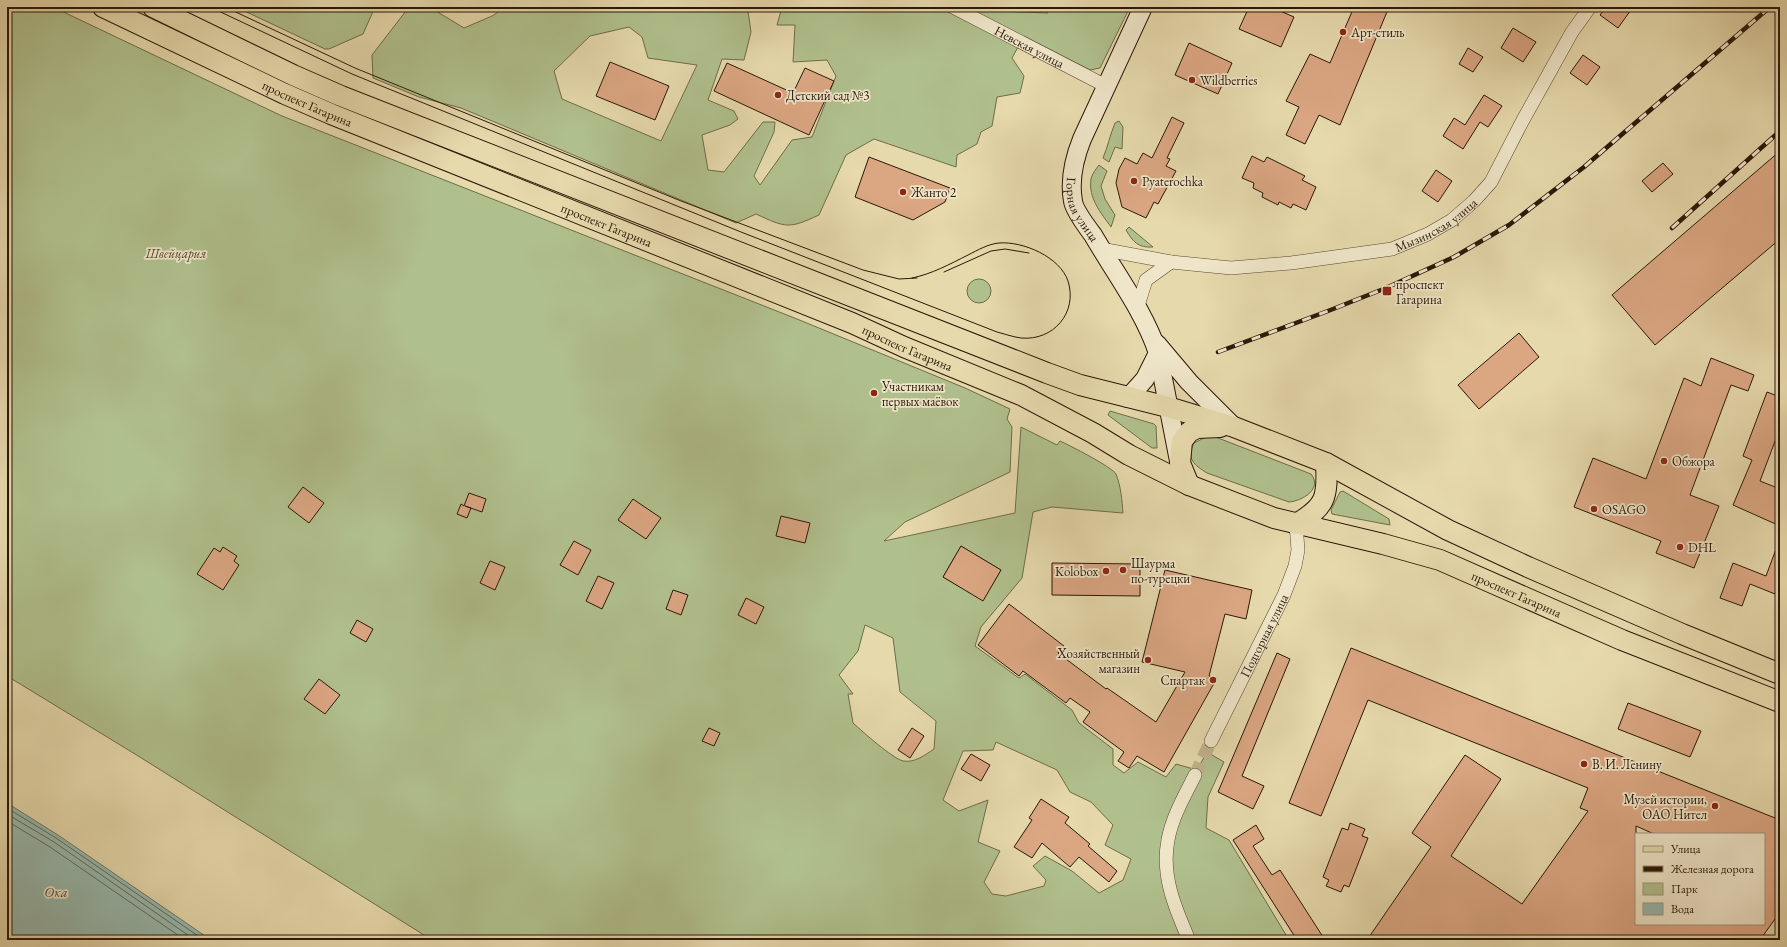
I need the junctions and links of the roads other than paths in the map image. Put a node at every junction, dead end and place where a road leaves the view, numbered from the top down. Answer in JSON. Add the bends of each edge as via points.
{"nodes":[{"id":1,"x":104,"y":7,"type":"edge"},
{"id":2,"x":153,"y":7,"type":"edge"},
{"id":3,"x":953,"y":7,"type":"edge"},
{"id":4,"x":1143,"y":7,"type":"edge"},
{"id":5,"x":1590,"y":7,"type":"edge"},
{"id":6,"x":1106,"y":86,"type":"junction"},
{"id":7,"x":1101,"y":249,"type":"junction"},
{"id":8,"x":1171,"y":262,"type":"junction"},
{"id":9,"x":1137,"y":309,"type":"junction"},
{"id":10,"x":1155,"y":346,"type":"junction"},
{"id":11,"x":1128,"y":398,"type":"junction"},
{"id":12,"x":1168,"y":407,"type":"junction"},
{"id":13,"x":1234,"y":427,"type":"junction"},
{"id":14,"x":1180,"y":463,"type":"junction"},
{"id":15,"x":1326,"y":463,"type":"junction"},
{"id":16,"x":1189,"y":485,"type":"junction"},
{"id":17,"x":1296,"y":524,"type":"junction"},
{"id":18,"x":1780,"y":674,"type":"edge"},
{"id":19,"x":1780,"y":702,"type":"edge"},
{"id":20,"x":1211,"y":741,"type":"tunnel mouth"},
{"id":21,"x":1195,"y":775,"type":"tunnel mouth"},
{"id":22,"x":1189,"y":940,"type":"edge"}],
"edges":[{"from":1,"to":16,"type":"main road","name":"проспект Гагарина","via":[[331,114],[852,323],[1021,395],[1129,456]]},
{"from":2,"to":11,"type":"main road","name":"проспект Гагарина","via":[[341,96],[1046,373]]},
{"from":3,"to":6,"type":"street","name":"Невская улица"},
{"from":4,"to":6,"type":"main road","name":"Горная улица"},
{"from":5,"to":8,"type":"street","name":"Мызинская улица","via":[[1572,32],[1491,182],[1452,220],[1428,234],[1392,249],[1291,264],[1231,268]]},
{"from":6,"to":7,"type":"main road","name":"Горная улица","via":[[1074,159],[1071,182],[1073,203]]},
{"from":7,"to":8,"type":"street","name":"Мызинская улица"},
{"from":7,"to":9,"type":"main road","name":"Горная улица"},
{"from":8,"to":9,"type":"street","via":[[1146,280]]},
{"from":9,"to":10,"type":"main road","name":"Горная улица"},
{"from":10,"to":11,"type":"main road","via":[[1146,379]]},
{"from":10,"to":12,"type":"main road","name":"Горная улица"},
{"from":10,"to":13,"type":"main road","name":"Горная улица"},
{"from":11,"to":12,"type":"main road","name":"проспект Гагарина"},
{"from":12,"to":13,"type":"main road","name":"проспект Гагарина"},
{"from":12,"to":14,"type":"main road","name":"Горная улица"},
{"from":13,"to":14,"type":"main road","name":"проспект Гагарина","via":[[1206,427],[1189,432],[1182,441]]},
{"from":13,"to":15,"type":"main road","name":"проспект Гагарина"},
{"from":14,"to":16,"type":"main road"},
{"from":15,"to":17,"type":"main road","via":[[1328,486],[1322,504],[1311,515]]},
{"from":15,"to":18,"type":"main road","name":"проспект Гагарина","via":[[1442,527],[1513,561]]},
{"from":16,"to":17,"type":"main road","name":"проспект Гагарина"},
{"from":17,"to":19,"type":"main road","name":"проспект Гагарина","via":[[1440,560],[1622,640]]},
{"from":17,"to":20,"type":"street","name":"Подгорная улица","via":[[1298,550],[1284,595]]},
{"from":21,"to":22,"type":"street","via":[[1178,809],[1168,840],[1167,876],[1172,897]]}]}
